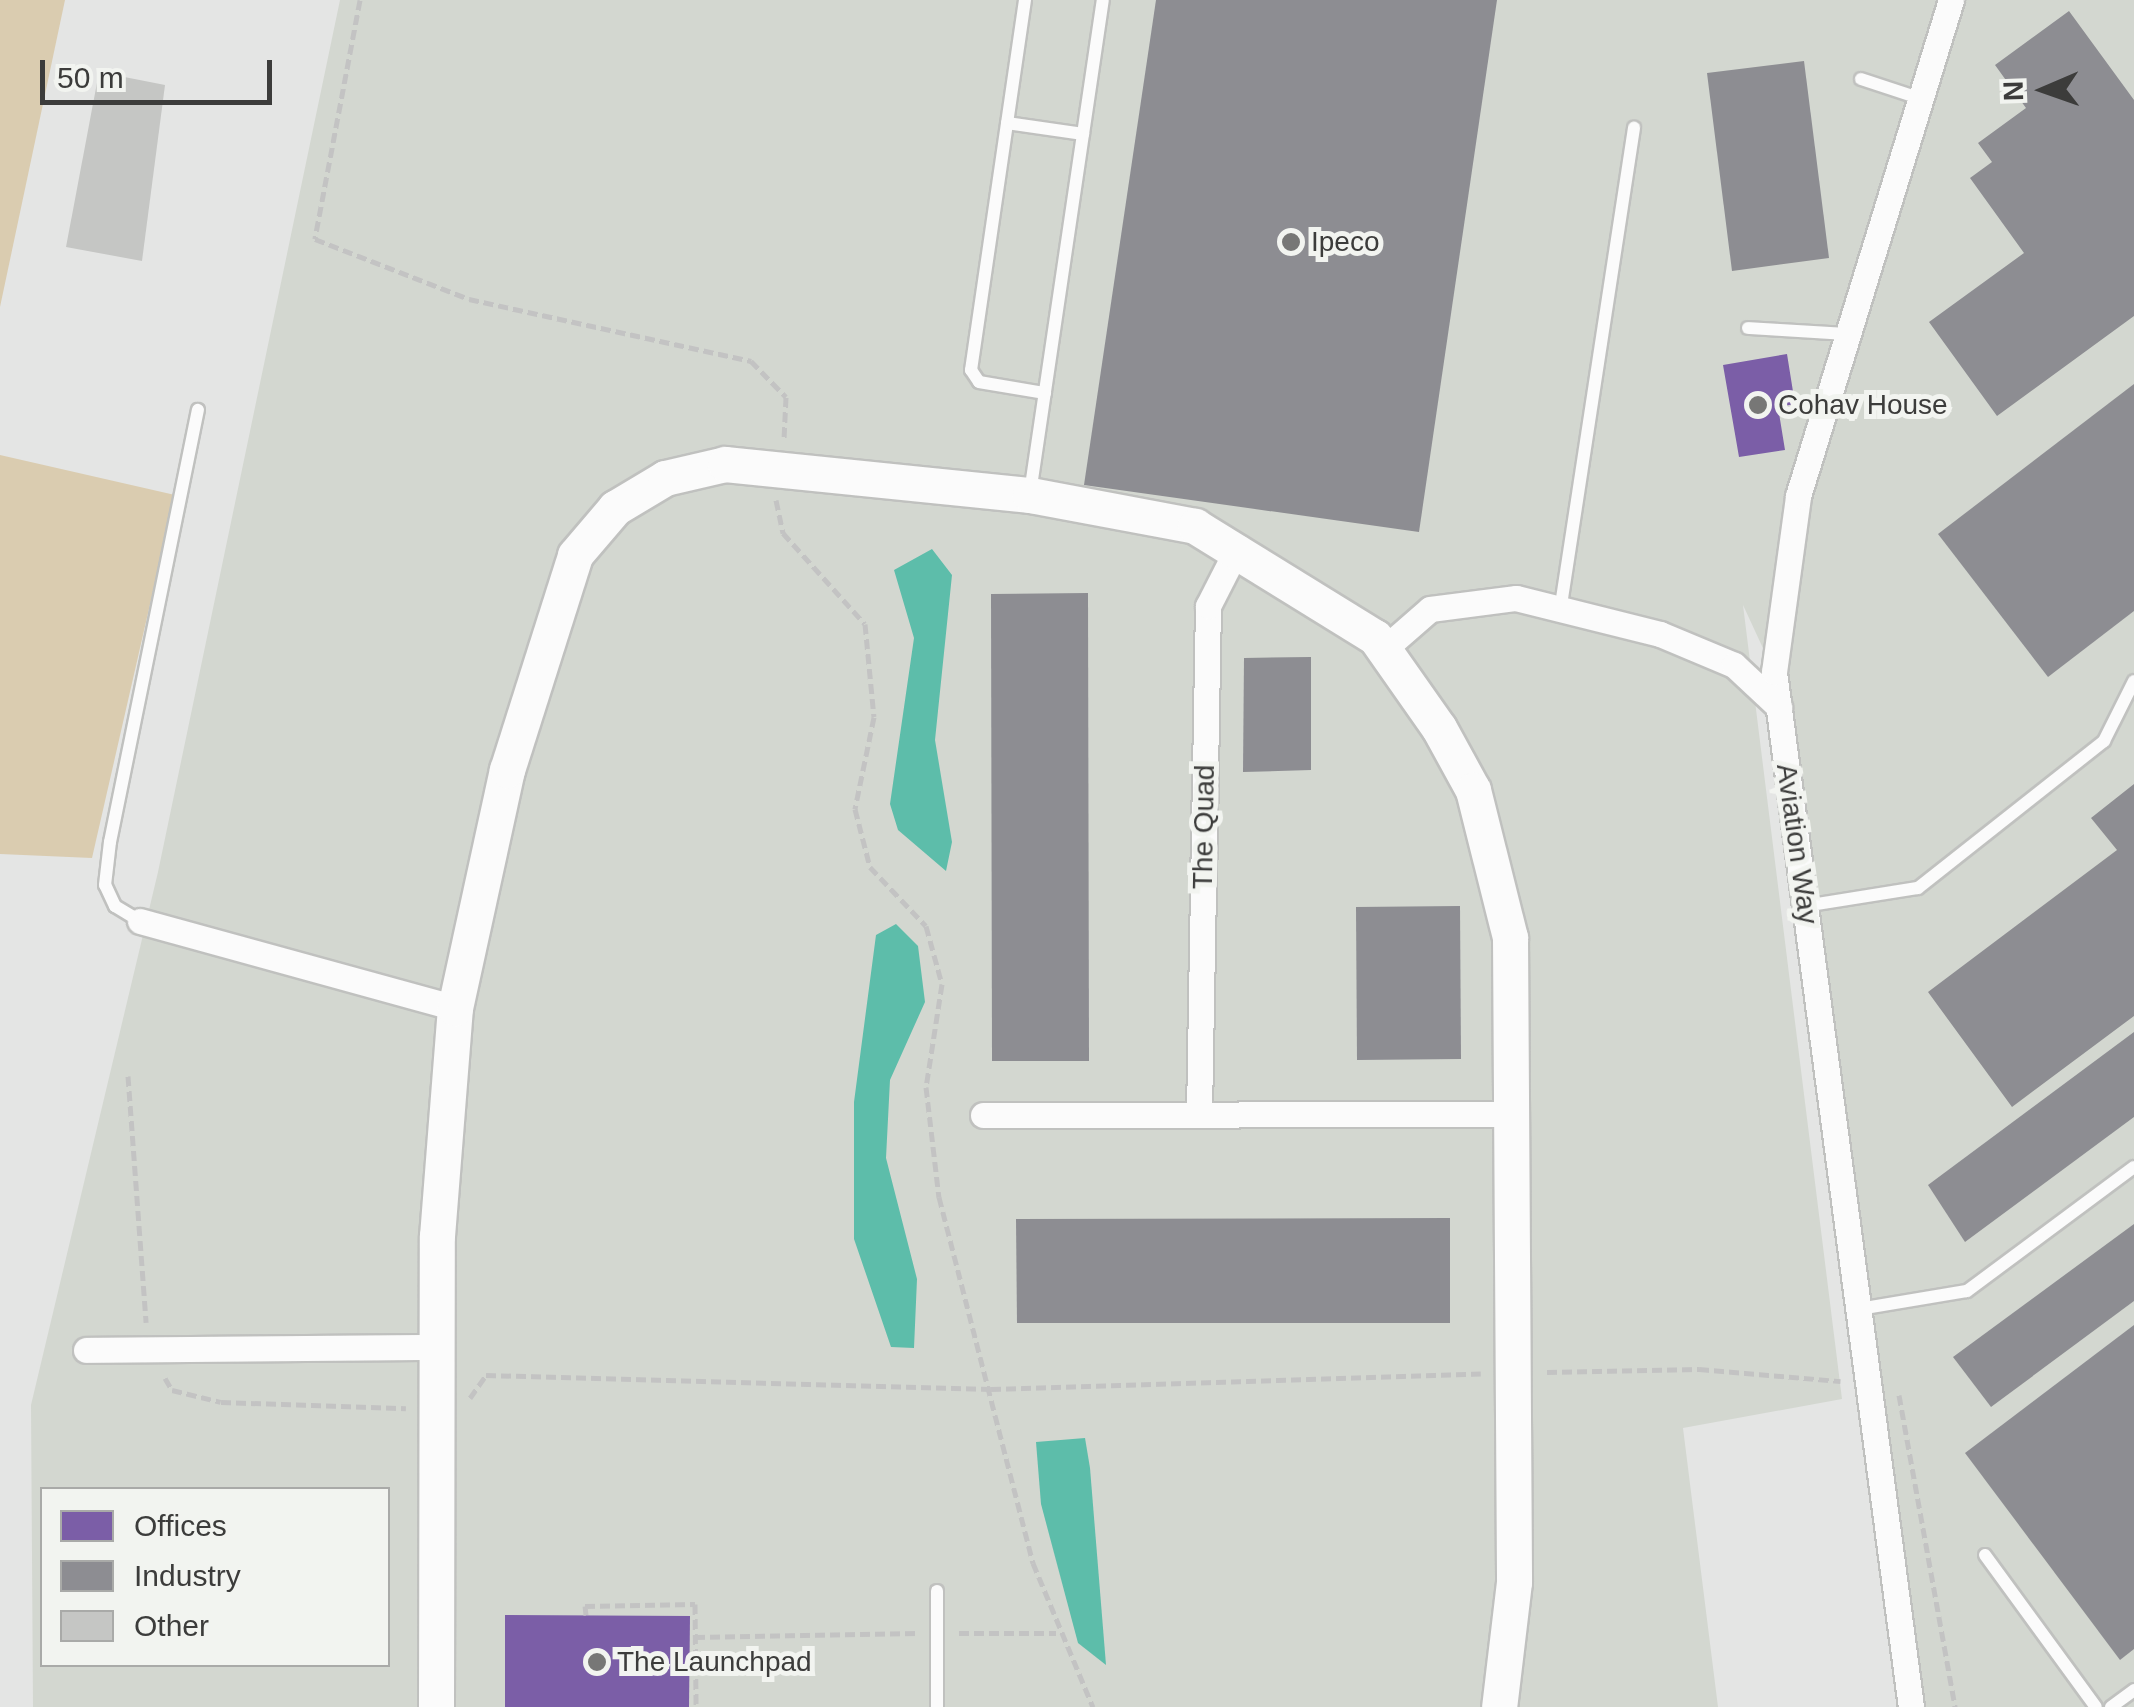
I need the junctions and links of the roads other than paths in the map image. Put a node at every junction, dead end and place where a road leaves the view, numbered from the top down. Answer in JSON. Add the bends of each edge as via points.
{"nodes":[{"id":1,"x":1025,"y":0,"type":"edge"},
{"id":2,"x":1103,"y":0,"type":"edge"},
{"id":3,"x":1950,"y":0,"type":"edge"},
{"id":4,"x":1861,"y":79,"type":"dead end"},
{"id":5,"x":1922,"y":99,"type":"junction"},
{"id":6,"x":1007,"y":123,"type":"junction"},
{"id":7,"x":1634,"y":128,"type":"dead end"},
{"id":8,"x":1083,"y":134,"type":"junction"},
{"id":9,"x":1748,"y":328,"type":"dead end"},
{"id":10,"x":1845,"y":334,"type":"junction"},
{"id":11,"x":1045,"y":393,"type":"junction"},
{"id":12,"x":198,"y":410,"type":"dead end"},
{"id":13,"x":1030,"y":496,"type":"junction"},
{"id":14,"x":1238,"y":547,"type":"junction"},
{"id":15,"x":1562,"y":605,"type":"junction"},
{"id":16,"x":1384,"y":650,"type":"junction"},
{"id":17,"x":2134,"y":681,"type":"edge"},
{"id":18,"x":1778,"y":707,"type":"junction"},
{"id":19,"x":1805,"y":906,"type":"junction"},
{"id":20,"x":140,"y":922,"type":"joint"},
{"id":21,"x":455,"y":1008,"type":"junction"},
{"id":22,"x":1200,"y":1114,"type":"junction"},
{"id":23,"x":1514,"y":1114,"type":"junction"},
{"id":24,"x":983,"y":1115,"type":"dead end"},
{"id":25,"x":2134,"y":1167,"type":"edge"},
{"id":26,"x":1859,"y":1309,"type":"junction"},
{"id":27,"x":438,"y":1347,"type":"junction"},
{"id":28,"x":86,"y":1350,"type":"dead end"},
{"id":29,"x":1985,"y":1555,"type":"dead end"},
{"id":30,"x":937,"y":1591,"type":"dead end"},
{"id":31,"x":2134,"y":1690,"type":"edge"},
{"id":32,"x":436,"y":1707,"type":"edge"},
{"id":33,"x":937,"y":1707,"type":"edge"},
{"id":34,"x":1499,"y":1707,"type":"edge"},
{"id":35,"x":1911,"y":1707,"type":"edge"},
{"id":36,"x":2096,"y":1707,"type":"edge"},
{"id":37,"x":2111,"y":1707,"type":"edge"}],
"edges":[{"from":1,"to":6,"type":"lane"},
{"from":2,"to":8,"type":"lane"},
{"from":3,"to":5,"type":"street","name":"Aviation Way"},
{"from":4,"to":5,"type":"lane"},
{"from":5,"to":10,"type":"street","name":"Aviation Way"},
{"from":6,"to":8,"type":"lane"},
{"from":6,"to":11,"type":"lane","via":[[971,370],[979,382]]},
{"from":7,"to":15,"type":"lane"},
{"from":8,"to":11,"type":"lane"},
{"from":9,"to":10,"type":"lane"},
{"from":10,"to":18,"type":"street","name":"Aviation Way","via":[[1798,496],[1774,672]]},
{"from":11,"to":13,"type":"lane"},
{"from":12,"to":20,"type":"lane","via":[[105,885]]},
{"from":13,"to":14,"type":"street","via":[[1195,526]]},
{"from":13,"to":21,"type":"street","via":[[781,464],[725,464],[666,478],[615,508],[575,554],[506,770]]},
{"from":14,"to":16,"type":"street","via":[[1325,599]]},
{"from":14,"to":22,"type":"street","name":"The Quad","via":[[1208,606]]},
{"from":15,"to":16,"type":"street","via":[[1459,599],[1430,609]]},
{"from":15,"to":18,"type":"street","via":[[1734,665]]},
{"from":16,"to":23,"type":"street","via":[[1473,790],[1494,854],[1510,937]]},
{"from":17,"to":19,"type":"lane","via":[[2122,690],[2104,741],[1918,888]]},
{"from":18,"to":19,"type":"street","name":"Aviation Way"},
{"from":19,"to":26,"type":"street","name":"Aviation Way"},
{"from":20,"to":21,"type":"street"},
{"from":21,"to":27,"type":"street"},
{"from":22,"to":23,"type":"street"},
{"from":22,"to":24,"type":"street"},
{"from":23,"to":34,"type":"street","via":[[1514,1582]]},
{"from":25,"to":26,"type":"lane","via":[[1967,1291]]},
{"from":26,"to":35,"type":"street","name":"Aviation Way"},
{"from":27,"to":28,"type":"street"},
{"from":27,"to":32,"type":"street"},
{"from":29,"to":36,"type":"lane"},
{"from":30,"to":33,"type":"lane"},
{"from":31,"to":37,"type":"lane"}]}
